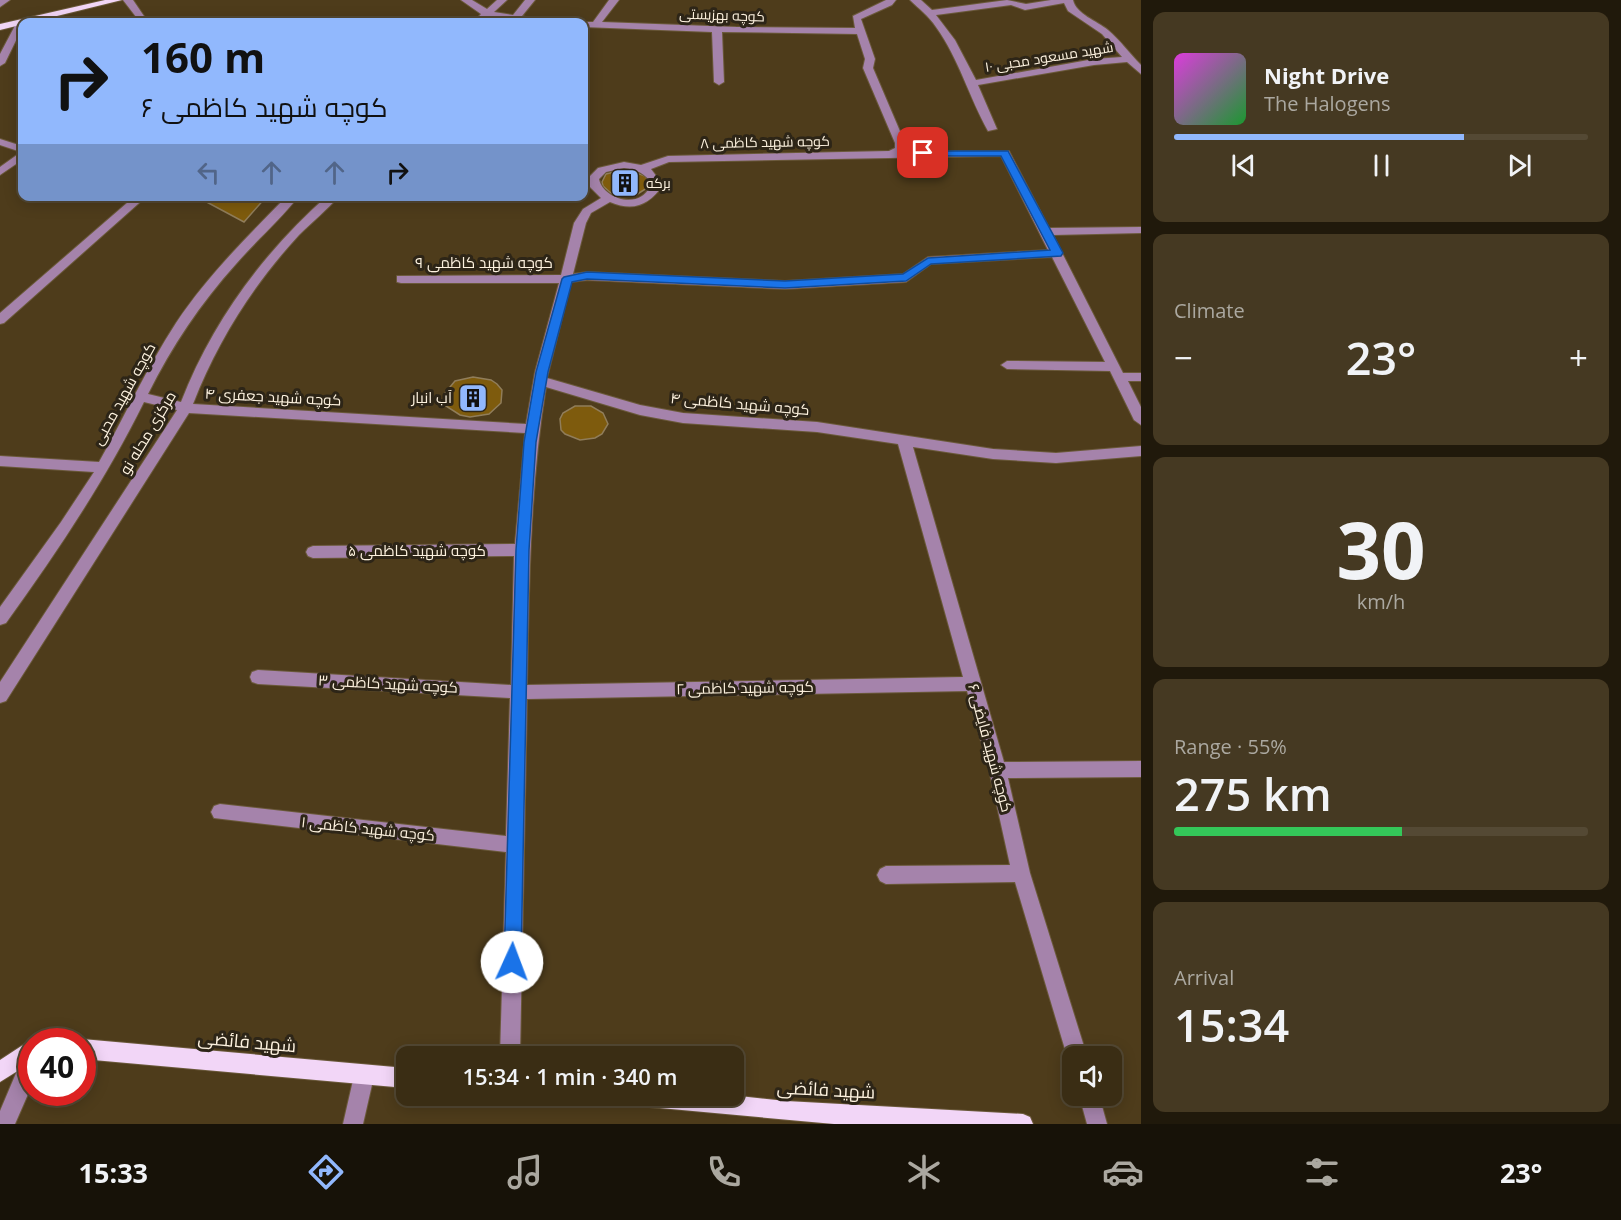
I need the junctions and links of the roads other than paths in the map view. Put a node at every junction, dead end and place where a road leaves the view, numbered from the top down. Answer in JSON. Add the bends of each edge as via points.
{"nodes":[{"id":1,"x":5,"y":0,"type":"edge"},
{"id":2,"x":117,"y":0,"type":"edge"},
{"id":3,"x":128,"y":0,"type":"edge"},
{"id":4,"x":466,"y":0,"type":"edge"},
{"id":5,"x":502,"y":0,"type":"edge"},
{"id":6,"x":530,"y":0,"type":"edge"},
{"id":7,"x":614,"y":0,"type":"edge"},
{"id":8,"x":891,"y":0,"type":"edge"},
{"id":9,"x":915,"y":0,"type":"edge"},
{"id":10,"x":1068,"y":0,"type":"edge"},
{"id":11,"x":0,"y":4,"type":"edge"},
{"id":12,"x":488,"y":14,"type":"junction"},
{"id":13,"x":932,"y":14,"type":"junction"},
{"id":14,"x":38,"y":18,"type":"edge"},
{"id":15,"x":141,"y":18,"type":"edge"},
{"id":16,"x":483,"y":18,"type":"edge"},
{"id":17,"x":503,"y":18,"type":"edge"},
{"id":18,"x":517,"y":18,"type":"edge"},
{"id":19,"x":18,"y":23,"type":"edge"},
{"id":20,"x":588,"y":24,"type":"edge"},
{"id":21,"x":596,"y":24,"type":"junction"},
{"id":22,"x":0,"y":27,"type":"edge"},
{"id":23,"x":18,"y":28,"type":"edge"},
{"id":24,"x":717,"y":29,"type":"junction"},
{"id":25,"x":859,"y":31,"type":"junction"},
{"id":26,"x":1130,"y":58,"type":"junction"},
{"id":27,"x":0,"y":63,"type":"edge"},
{"id":28,"x":1141,"y":70,"type":"edge"},
{"id":29,"x":719,"y":82,"type":"dead end"},
{"id":30,"x":973,"y":83,"type":"junction"},
{"id":31,"x":992,"y":129,"type":"dead end"},
{"id":32,"x":0,"y":142,"type":"edge"},
{"id":33,"x":18,"y":148,"type":"edge"},
{"id":34,"x":887,"y":154,"type":"junction"},
{"id":35,"x":18,"y":157,"type":"edge"},
{"id":36,"x":642,"y":169,"type":"junction"},
{"id":37,"x":0,"y":172,"type":"edge"},
{"id":38,"x":588,"y":172,"type":"edge"},
{"id":39,"x":599,"y":173,"type":"junction"},
{"id":40,"x":608,"y":199,"type":"junction"},
{"id":41,"x":136,"y":201,"type":"edge"},
{"id":42,"x":289,"y":201,"type":"edge"},
{"id":43,"x":328,"y":201,"type":"edge"},
{"id":44,"x":1141,"y":230,"type":"edge"},
{"id":45,"x":1047,"y":232,"type":"junction"},
{"id":46,"x":1057,"y":253,"type":"junction"},
{"id":47,"x":401,"y":279,"type":"dead end"},
{"id":48,"x":568,"y":279,"type":"junction"},
{"id":49,"x":0,"y":320,"type":"edge"},
{"id":50,"x":1007,"y":364,"type":"dead end"},
{"id":51,"x":1117,"y":372,"type":"junction"},
{"id":52,"x":1141,"y":377,"type":"edge"},
{"id":53,"x":541,"y":381,"type":"junction"},
{"id":54,"x":139,"y":396,"type":"junction"},
{"id":55,"x":185,"y":408,"type":"junction"},
{"id":56,"x":1141,"y":420,"type":"edge"},
{"id":57,"x":532,"y":429,"type":"junction"},
{"id":58,"x":904,"y":440,"type":"junction"},
{"id":59,"x":1141,"y":451,"type":"edge"},
{"id":60,"x":0,"y":461,"type":"edge"},
{"id":61,"x":103,"y":467,"type":"junction"},
{"id":62,"x":522,"y":550,"type":"junction"},
{"id":63,"x":312,"y":552,"type":"dead end"},
{"id":64,"x":0,"y":619,"type":"edge"},
{"id":65,"x":258,"y":676,"type":"dead end"},
{"id":66,"x":972,"y":684,"type":"junction"},
{"id":67,"x":518,"y":692,"type":"junction"},
{"id":68,"x":0,"y":696,"type":"edge"},
{"id":69,"x":1141,"y":768,"type":"edge"},
{"id":70,"x":998,"y":770,"type":"junction"},
{"id":71,"x":220,"y":812,"type":"dead end"},
{"id":72,"x":516,"y":846,"type":"junction"},
{"id":73,"x":1021,"y":873,"type":"junction"},
{"id":74,"x":886,"y":875,"type":"dead end"},
{"id":75,"x":510,"y":1046,"type":"edge"},
{"id":76,"x":1074,"y":1046,"type":"edge"},
{"id":77,"x":96,"y":1050,"type":"edge"},
{"id":78,"x":18,"y":1059,"type":"edge"},
{"id":79,"x":0,"y":1072,"type":"edge"},
{"id":80,"x":364,"y":1076,"type":"junction"},
{"id":81,"x":396,"y":1078,"type":"edge"},
{"id":82,"x":18,"y":1093,"type":"edge"},
{"id":83,"x":703,"y":1106,"type":"edge"},
{"id":84,"x":1092,"y":1106,"type":"edge"},
{"id":85,"x":786,"y":1118,"type":"edge"},
{"id":86,"x":5,"y":1124,"type":"edge"},
{"id":87,"x":353,"y":1124,"type":"edge"},
{"id":88,"x":1023,"y":1124,"type":"edge"},
{"id":89,"x":1097,"y":1124,"type":"edge"}],
"edges":[{"from":1,"to":11,"type":"street"},
{"from":2,"to":14,"type":"main road"},
{"from":3,"to":15,"type":"street"},
{"from":4,"to":12,"type":"street"},
{"from":5,"to":12,"type":"street"},
{"from":6,"to":18,"type":"street"},
{"from":7,"to":21,"type":"street"},
{"from":8,"to":25,"type":"street","via":[[856,18]]},
{"from":9,"to":13,"type":"street"},
{"from":10,"to":13,"type":"street","via":[[1025,7],[1012,2]]},
{"from":10,"to":26,"type":"street","via":[[1071,9],[1105,32]]},
{"from":12,"to":16,"type":"street"},
{"from":12,"to":17,"type":"street"},
{"from":13,"to":30,"type":"street"},
{"from":19,"to":22,"type":"main road"},
{"from":20,"to":21,"type":"street","name":"کوچه بهزیستی"},
{"from":21,"to":24,"type":"street","name":"کوچه بهزیستی"},
{"from":23,"to":27,"type":"street"},
{"from":24,"to":25,"type":"street","name":"کوچه بهزیستی"},
{"from":24,"to":29,"type":"street"},
{"from":25,"to":34,"type":"street","via":[[870,59],[868,68],[900,143],[900,150]]},
{"from":26,"to":28,"type":"street"},
{"from":26,"to":30,"type":"street","name":"شهید مسعود محبی ۱۰"},
{"from":30,"to":31,"type":"street"},
{"from":32,"to":33,"type":"street"},
{"from":34,"to":36,"type":"street","name":"کوچه شهید کاظمی ۸","via":[[668,159]]},
{"from":34,"to":45,"type":"street","name":"کوچه شهید کاظمی ۸","via":[[1005,153]]},
{"from":35,"to":37,"type":"street"},
{"from":36,"to":39,"type":"street","via":[[614,166]]},
{"from":36,"to":40,"type":"street","via":[[650,173],[657,185],[649,196],[630,202]]},
{"from":38,"to":39,"type":"street"},
{"from":39,"to":40,"type":"street","via":[[593,187]]},
{"from":40,"to":48,"type":"street","via":[[587,211],[580,224]]},
{"from":41,"to":49,"type":"street"},
{"from":42,"to":54,"type":"street","name":"کوچه شهید محبی","via":[[194,306]]},
{"from":43,"to":55,"type":"street","name":"مرکزی محله نو","via":[[311,216],[240,301],[202,365]]},
{"from":44,"to":45,"type":"street"},
{"from":45,"to":46,"type":"street"},
{"from":46,"to":48,"type":"street","name":"کوچه شهید کاظمی ۹","via":[[928,261],[906,278],[785,285],[587,276]]},
{"from":46,"to":51,"type":"street"},
{"from":47,"to":48,"type":"street","name":"کوچه شهید کاظمی ۹"},
{"from":48,"to":53,"type":"street"},
{"from":50,"to":51,"type":"street"},
{"from":51,"to":52,"type":"street"},
{"from":51,"to":56,"type":"street"},
{"from":53,"to":57,"type":"street"},
{"from":53,"to":58,"type":"street","name":"کوچه شهید کاظمی ۴","via":[[640,410],[683,418],[817,427]]},
{"from":54,"to":55,"type":"street","name":"کوچه شهید جعفری ۴"},
{"from":54,"to":61,"type":"street","name":"کوچه شهید محبی"},
{"from":55,"to":57,"type":"street","name":"کوچه شهید جعفری ۴"},
{"from":55,"to":68,"type":"street","name":"مرکزی محله نو"},
{"from":57,"to":62,"type":"street"},
{"from":58,"to":59,"type":"street","name":"کوچه شهید کاظمی ۴","via":[[993,454],[1056,458]]},
{"from":58,"to":66,"type":"street","name":"کوچه شهید فایضی ۶"},
{"from":60,"to":61,"type":"street"},
{"from":61,"to":64,"type":"street","name":"کوچه شهید محبی"},
{"from":62,"to":63,"type":"street","name":"کوچه شهید کاظمی ۵"},
{"from":62,"to":67,"type":"street"},
{"from":65,"to":67,"type":"street","name":"کوچه شهید کاظمی ۳"},
{"from":66,"to":67,"type":"street","name":"کوچه شهید کاظمی ۲"},
{"from":66,"to":70,"type":"street","name":"کوچه شهید فایضی ۶"},
{"from":67,"to":72,"type":"street"},
{"from":69,"to":70,"type":"street"},
{"from":70,"to":73,"type":"street","name":"کوچه شهید فایضی ۶"},
{"from":71,"to":72,"type":"street","name":"کوچه شهید کاظمی ۱"},
{"from":72,"to":75,"type":"street"},
{"from":73,"to":74,"type":"street"},
{"from":73,"to":76,"type":"street","name":"کوچه شهید فایضی ۶"},
{"from":77,"to":80,"type":"main road","name":"شهید فائضی"},
{"from":78,"to":79,"type":"main road"},
{"from":80,"to":81,"type":"main road","name":"شهید فائضی"},
{"from":80,"to":87,"type":"street"},
{"from":82,"to":86,"type":"street"},
{"from":83,"to":85,"type":"main road","name":"شهید فائضی"},
{"from":84,"to":89,"type":"street"},
{"from":85,"to":88,"type":"main road","name":"شهید فائضی"}]}
